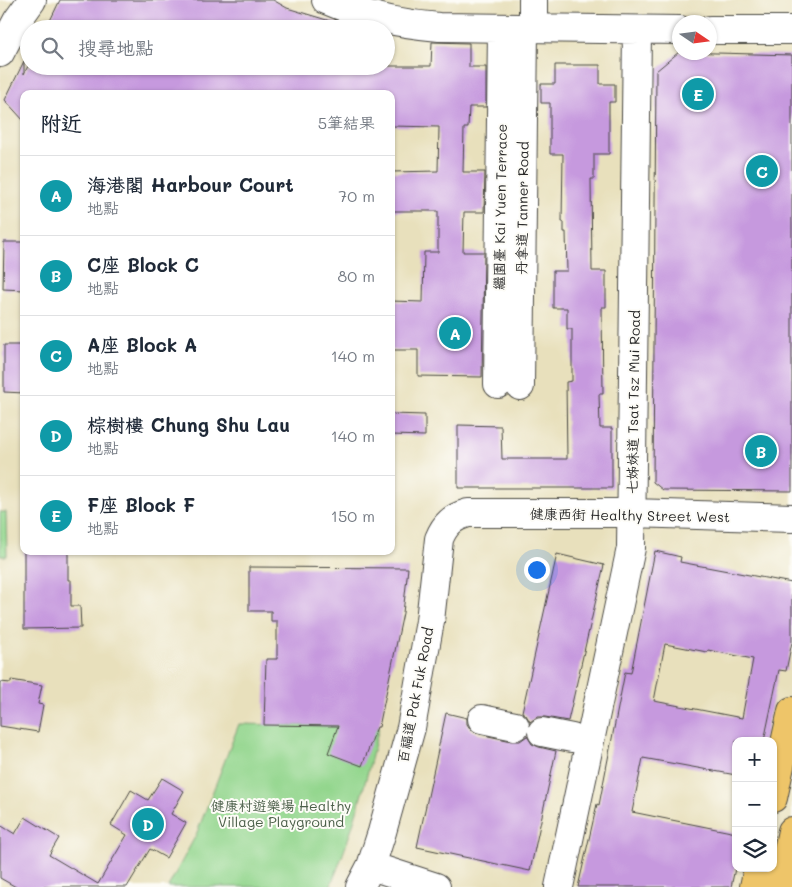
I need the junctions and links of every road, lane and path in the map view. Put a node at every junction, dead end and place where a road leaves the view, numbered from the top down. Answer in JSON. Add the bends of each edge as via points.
{"nodes":[{"id":1,"x":32,"y":0,"type":"edge"},
{"id":2,"x":326,"y":0,"type":"edge"},
{"id":3,"x":533,"y":0,"type":"edge"},
{"id":4,"x":389,"y":20,"type":"edge"},
{"id":5,"x":395,"y":21,"type":"edge"},
{"id":6,"x":520,"y":29,"type":"junction"},
{"id":7,"x":637,"y":30,"type":"junction"},
{"id":8,"x":672,"y":30,"type":"edge"},
{"id":9,"x":717,"y":30,"type":"edge"},
{"id":10,"x":792,"y":30,"type":"edge"},
{"id":11,"x":0,"y":53,"type":"edge"},
{"id":12,"x":509,"y":385,"type":"dead end"},
{"id":13,"x":468,"y":513,"type":"joint"},
{"id":14,"x":632,"y":513,"type":"junction"},
{"id":15,"x":792,"y":518,"type":"edge"},
{"id":16,"x":792,"y":711,"type":"edge"},
{"id":17,"x":482,"y":719,"type":"dead end"},
{"id":18,"x":515,"y":726,"type":"dead end"},
{"id":19,"x":542,"y":732,"type":"dead end"},
{"id":20,"x":572,"y":738,"type":"dead end"},
{"id":21,"x":776,"y":782,"type":"edge"},
{"id":22,"x":790,"y":839,"type":"edge"},
{"id":23,"x":757,"y":872,"type":"edge"},
{"id":24,"x":365,"y":877,"type":"edge"},
{"id":25,"x":436,"y":887,"type":"edge"},
{"id":26,"x":558,"y":887,"type":"edge"},
{"id":27,"x":754,"y":887,"type":"edge"},
{"id":28,"x":780,"y":887,"type":"edge"}],
"edges":[{"from":1,"to":11,"type":"street"},
{"from":2,"to":4,"type":"street"},
{"from":3,"to":6,"type":"street","name":"丹拿道 Tanner Road"},
{"from":5,"to":6,"type":"street","via":[[439,28]]},
{"from":6,"to":7,"type":"street"},
{"from":6,"to":12,"type":"street","name":"丹拿道 Tanner Road"},
{"from":7,"to":8,"type":"street"},
{"from":7,"to":14,"type":"street","name":"七姊妹道 Tsat Tsz Mui Road"},
{"from":9,"to":10,"type":"street"},
{"from":13,"to":14,"type":"street","name":"健康西街 Healthy Street West"},
{"from":13,"to":24,"type":"street","name":"百福道 Pak Fuk Road","via":[[450,521],[439,539],[418,692],[402,763]]},
{"from":14,"to":15,"type":"street","name":"健康西街 Healthy Street West"},
{"from":14,"to":26,"type":"street","name":"七姊妹道 Tsat Tsz Mui Road","via":[[630,548]]},
{"from":16,"to":21,"type":"main road"},
{"from":17,"to":18,"type":"street"},
{"from":19,"to":20,"type":"street"},
{"from":22,"to":28,"type":"main road"},
{"from":23,"to":27,"type":"main road"},
{"from":24,"to":25,"type":"street"}]}
